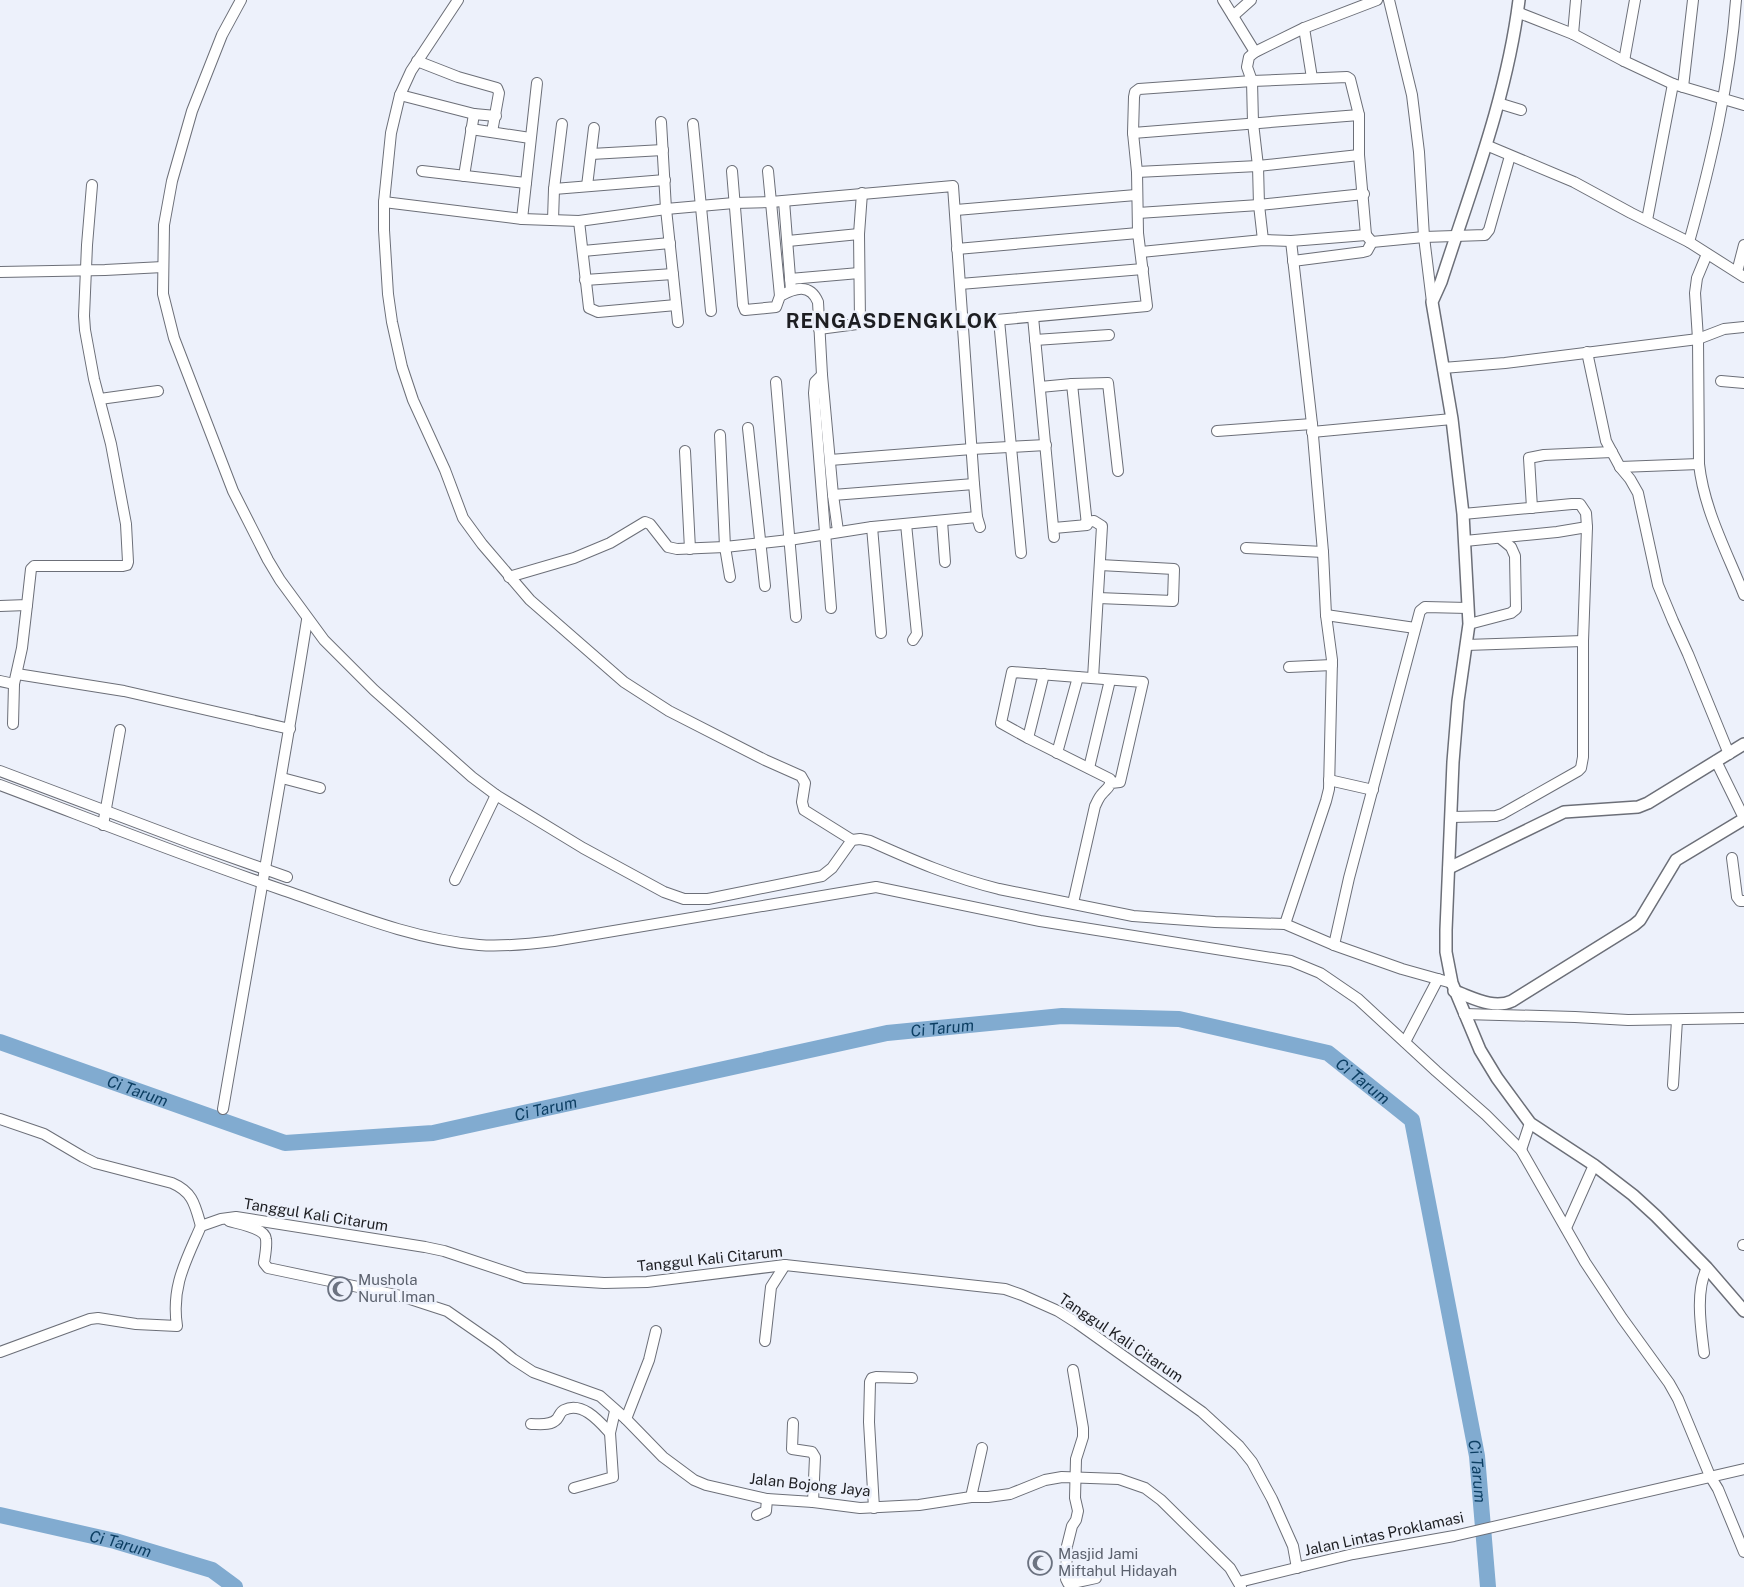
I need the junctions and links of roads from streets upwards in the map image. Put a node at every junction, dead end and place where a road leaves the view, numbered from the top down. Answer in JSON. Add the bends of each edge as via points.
{"nodes":[{"id":1,"x":241,"y":0,"type":"edge"},
{"id":2,"x":458,"y":0,"type":"edge"},
{"id":3,"x":1223,"y":0,"type":"edge"},
{"id":4,"x":1250,"y":0,"type":"edge"},
{"id":5,"x":1377,"y":0,"type":"edge"},
{"id":6,"x":1389,"y":0,"type":"edge"},
{"id":7,"x":1519,"y":0,"type":"edge"},
{"id":8,"x":1576,"y":0,"type":"edge"},
{"id":9,"x":1634,"y":0,"type":"edge"},
{"id":10,"x":1692,"y":0,"type":"edge"},
{"id":11,"x":1736,"y":0,"type":"edge"},
{"id":12,"x":1518,"y":12,"type":"junction"},
{"id":13,"x":1232,"y":16,"type":"junction"},
{"id":14,"x":1304,"y":28,"type":"junction"},
{"id":15,"x":1573,"y":34,"type":"junction"},
{"id":16,"x":1255,"y":52,"type":"junction"},
{"id":17,"x":417,"y":61,"type":"junction"},
{"id":18,"x":1624,"y":61,"type":"junction"},
{"id":19,"x":1312,"y":78,"type":"junction"},
{"id":20,"x":1252,"y":81,"type":"junction"},
{"id":21,"x":537,"y":83,"type":"dead end"},
{"id":22,"x":1678,"y":85,"type":"junction"},
{"id":23,"x":400,"y":95,"type":"junction"},
{"id":24,"x":1723,"y":98,"type":"junction"},
{"id":25,"x":1498,"y":103,"type":"junction"},
{"id":26,"x":1744,"y":105,"type":"edge"},
{"id":27,"x":1521,"y":110,"type":"dead end"},
{"id":28,"x":474,"y":114,"type":"junction"},
{"id":29,"x":1359,"y":115,"type":"junction"},
{"id":30,"x":496,"y":116,"type":"junction"},
{"id":31,"x":661,"y":122,"type":"dead end"},
{"id":32,"x":1253,"y":123,"type":"junction"},
{"id":33,"x":562,"y":124,"type":"dead end"},
{"id":34,"x":693,"y":124,"type":"dead end"},
{"id":35,"x":594,"y":128,"type":"dead end"},
{"id":36,"x":471,"y":129,"type":"junction"},
{"id":37,"x":492,"y":132,"type":"junction"},
{"id":38,"x":1133,"y":133,"type":"junction"},
{"id":39,"x":530,"y":138,"type":"junction"},
{"id":40,"x":1486,"y":145,"type":"junction"},
{"id":41,"x":663,"y":150,"type":"junction"},
{"id":42,"x":591,"y":154,"type":"junction"},
{"id":43,"x":1360,"y":155,"type":"junction"},
{"id":44,"x":1510,"y":156,"type":"junction"},
{"id":45,"x":1258,"y":166,"type":"junction"},
{"id":46,"x":422,"y":170,"type":"dead end"},
{"id":47,"x":732,"y":171,"type":"dead end"},
{"id":48,"x":768,"y":171,"type":"dead end"},
{"id":49,"x":1137,"y":172,"type":"junction"},
{"id":50,"x":464,"y":176,"type":"junction"},
{"id":51,"x":665,"y":180,"type":"junction"},
{"id":52,"x":526,"y":183,"type":"junction"},
{"id":53,"x":92,"y":185,"type":"dead end"},
{"id":54,"x":587,"y":186,"type":"junction"},
{"id":55,"x":554,"y":189,"type":"junction"},
{"id":56,"x":862,"y":193,"type":"junction"},
{"id":57,"x":1364,"y":194,"type":"junction"},
{"id":58,"x":1136,"y":195,"type":"junction"},
{"id":59,"x":784,"y":201,"type":"junction"},
{"id":60,"x":384,"y":202,"type":"junction"},
{"id":61,"x":771,"y":202,"type":"junction"},
{"id":62,"x":734,"y":203,"type":"junction"},
{"id":63,"x":1259,"y":205,"type":"junction"},
{"id":64,"x":700,"y":207,"type":"junction"},
{"id":65,"x":666,"y":209,"type":"junction"},
{"id":66,"x":956,"y":210,"type":"junction"},
{"id":67,"x":1138,"y":213,"type":"junction"},
{"id":68,"x":522,"y":219,"type":"junction"},
{"id":69,"x":553,"y":220,"type":"junction"},
{"id":70,"x":1647,"y":220,"type":"junction"},
{"id":71,"x":579,"y":221,"type":"junction"},
{"id":72,"x":1138,"y":233,"type":"junction"},
{"id":73,"x":859,"y":234,"type":"junction"},
{"id":74,"x":1456,"y":235,"type":"junction"},
{"id":75,"x":1424,"y":237,"type":"junction"},
{"id":76,"x":1369,"y":238,"type":"junction"},
{"id":77,"x":1263,"y":240,"type":"junction"},
{"id":78,"x":788,"y":241,"type":"junction"},
{"id":79,"x":1290,"y":242,"type":"junction"},
{"id":80,"x":1689,"y":242,"type":"junction"},
{"id":81,"x":670,"y":243,"type":"junction"},
{"id":82,"x":1744,"y":246,"type":"edge"},
{"id":83,"x":957,"y":249,"type":"junction"},
{"id":84,"x":583,"y":251,"type":"junction"},
{"id":85,"x":1141,"y":252,"type":"junction"},
{"id":86,"x":1707,"y":254,"type":"junction"},
{"id":87,"x":1294,"y":261,"type":"junction"},
{"id":88,"x":163,"y":266,"type":"junction"},
{"id":89,"x":1143,"y":269,"type":"junction"},
{"id":90,"x":86,"y":270,"type":"junction"},
{"id":91,"x":0,"y":272,"type":"edge"},
{"id":92,"x":859,"y":273,"type":"junction"},
{"id":93,"x":673,"y":274,"type":"junction"},
{"id":94,"x":1740,"y":274,"type":"edge"},
{"id":95,"x":790,"y":279,"type":"junction"},
{"id":96,"x":585,"y":280,"type":"junction"},
{"id":97,"x":960,"y":284,"type":"junction"},
{"id":98,"x":791,"y":290,"type":"junction"},
{"id":99,"x":780,"y":296,"type":"junction"},
{"id":100,"x":1432,"y":302,"type":"junction"},
{"id":101,"x":676,"y":305,"type":"junction"},
{"id":102,"x":711,"y":311,"type":"dead end"},
{"id":103,"x":1033,"y":317,"type":"junction"},
{"id":104,"x":999,"y":320,"type":"junction"},
{"id":105,"x":678,"y":322,"type":"dead end"},
{"id":106,"x":963,"y":323,"type":"junction"},
{"id":107,"x":1744,"y":327,"type":"edge"},
{"id":108,"x":819,"y":329,"type":"junction"},
{"id":109,"x":1109,"y":334,"type":"dead end"},
{"id":110,"x":1698,"y":339,"type":"junction"},
{"id":111,"x":1035,"y":340,"type":"junction"},
{"id":112,"x":1587,"y":352,"type":"junction"},
{"id":113,"x":1443,"y":368,"type":"junction"},
{"id":114,"x":822,"y":375,"type":"junction"},
{"id":115,"x":1722,"y":381,"type":"dead end"},
{"id":116,"x":776,"y":382,"type":"dead end"},
{"id":117,"x":1744,"y":383,"type":"edge"},
{"id":118,"x":1072,"y":384,"type":"junction"},
{"id":119,"x":1040,"y":387,"type":"junction"},
{"id":120,"x":158,"y":391,"type":"dead end"},
{"id":121,"x":100,"y":399,"type":"junction"},
{"id":122,"x":1452,"y":419,"type":"junction"},
{"id":123,"x":748,"y":428,"type":"dead end"},
{"id":124,"x":1312,"y":428,"type":"junction"},
{"id":125,"x":1217,"y":431,"type":"dead end"},
{"id":126,"x":720,"y":435,"type":"dead end"},
{"id":127,"x":1046,"y":445,"type":"junction"},
{"id":128,"x":1010,"y":446,"type":"junction"},
{"id":129,"x":972,"y":449,"type":"junction"},
{"id":130,"x":685,"y":451,"type":"dead end"},
{"id":131,"x":1612,"y":452,"type":"junction"},
{"id":132,"x":830,"y":460,"type":"junction"},
{"id":133,"x":1699,"y":464,"type":"junction"},
{"id":134,"x":1620,"y":467,"type":"junction"},
{"id":135,"x":1118,"y":471,"type":"dead end"},
{"id":136,"x":974,"y":484,"type":"junction"},
{"id":137,"x":833,"y":495,"type":"junction"},
{"id":138,"x":1532,"y":508,"type":"junction"},
{"id":139,"x":1463,"y":514,"type":"junction"},
{"id":140,"x":942,"y":521,"type":"junction"},
{"id":141,"x":1086,"y":522,"type":"junction"},
{"id":142,"x":906,"y":524,"type":"junction"},
{"id":143,"x":872,"y":527,"type":"junction"},
{"id":144,"x":1587,"y":527,"type":"junction"},
{"id":145,"x":838,"y":531,"type":"junction"},
{"id":146,"x":824,"y":533,"type":"junction"},
{"id":147,"x":1500,"y":538,"type":"junction"},
{"id":148,"x":790,"y":540,"type":"junction"},
{"id":149,"x":1465,"y":541,"type":"junction"},
{"id":150,"x":759,"y":542,"type":"junction"},
{"id":151,"x":725,"y":547,"type":"junction"},
{"id":152,"x":1246,"y":548,"type":"dead end"},
{"id":153,"x":690,"y":549,"type":"junction"},
{"id":154,"x":1323,"y":552,"type":"junction"},
{"id":155,"x":1021,"y":553,"type":"dead end"},
{"id":156,"x":945,"y":562,"type":"dead end"},
{"id":157,"x":1100,"y":565,"type":"junction"},
{"id":158,"x":509,"y":577,"type":"junction"},
{"id":159,"x":730,"y":577,"type":"dead end"},
{"id":160,"x":765,"y":586,"type":"dead end"},
{"id":161,"x":1744,"y":595,"type":"edge"},
{"id":162,"x":1098,"y":598,"type":"junction"},
{"id":163,"x":27,"y":605,"type":"junction"},
{"id":164,"x":0,"y":606,"type":"edge"},
{"id":165,"x":830,"y":608,"type":"dead end"},
{"id":166,"x":1468,"y":608,"type":"junction"},
{"id":167,"x":1326,"y":615,"type":"junction"},
{"id":168,"x":796,"y":617,"type":"dead end"},
{"id":169,"x":307,"y":620,"type":"junction"},
{"id":170,"x":1469,"y":624,"type":"junction"},
{"id":171,"x":1415,"y":628,"type":"junction"},
{"id":172,"x":881,"y":633,"type":"dead end"},
{"id":173,"x":913,"y":640,"type":"dead end"},
{"id":174,"x":1583,"y":641,"type":"junction"},
{"id":175,"x":1466,"y":645,"type":"junction"},
{"id":176,"x":1332,"y":665,"type":"junction"},
{"id":177,"x":1289,"y":667,"type":"dead end"},
{"id":178,"x":1044,"y":674,"type":"junction"},
{"id":179,"x":1078,"y":677,"type":"junction"},
{"id":180,"x":1093,"y":678,"type":"junction"},
{"id":181,"x":16,"y":679,"type":"junction"},
{"id":182,"x":1110,"y":680,"type":"junction"},
{"id":183,"x":0,"y":681,"type":"edge"},
{"id":184,"x":13,"y":724,"type":"dead end"},
{"id":185,"x":290,"y":729,"type":"junction"},
{"id":186,"x":120,"y":730,"type":"dead end"},
{"id":187,"x":1028,"y":738,"type":"junction"},
{"id":188,"x":1744,"y":744,"type":"edge"},
{"id":189,"x":1057,"y":753,"type":"junction"},
{"id":190,"x":1729,"y":754,"type":"junction"},
{"id":191,"x":1716,"y":762,"type":"junction"},
{"id":192,"x":1089,"y":768,"type":"junction"},
{"id":193,"x":0,"y":771,"type":"edge"},
{"id":194,"x":282,"y":778,"type":"junction"},
{"id":195,"x":1330,"y":780,"type":"junction"},
{"id":196,"x":1111,"y":782,"type":"junction"},
{"id":197,"x":0,"y":785,"type":"edge"},
{"id":198,"x":320,"y":788,"type":"dead end"},
{"id":199,"x":1373,"y":790,"type":"junction"},
{"id":200,"x":496,"y":795,"type":"junction"},
{"id":201,"x":106,"y":810,"type":"junction"},
{"id":202,"x":1452,"y":816,"type":"junction"},
{"id":203,"x":1744,"y":818,"type":"edge"},
{"id":204,"x":102,"y":825,"type":"junction"},
{"id":205,"x":852,"y":840,"type":"junction"},
{"id":206,"x":1732,"y":858,"type":"dead end"},
{"id":207,"x":1449,"y":868,"type":"junction"},
{"id":208,"x":264,"y":870,"type":"junction"},
{"id":209,"x":287,"y":877,"type":"dead end"},
{"id":210,"x":455,"y":880,"type":"dead end"},
{"id":211,"x":262,"y":883,"type":"junction"},
{"id":212,"x":1744,"y":901,"type":"edge"},
{"id":213,"x":1073,"y":903,"type":"junction"},
{"id":214,"x":1285,"y":924,"type":"junction"},
{"id":215,"x":1334,"y":945,"type":"junction"},
{"id":216,"x":1438,"y":980,"type":"junction"},
{"id":217,"x":1453,"y":987,"type":"junction"},
{"id":218,"x":1464,"y":1014,"type":"junction"},
{"id":219,"x":1744,"y":1018,"type":"edge"},
{"id":220,"x":1677,"y":1020,"type":"junction"},
{"id":221,"x":1405,"y":1042,"type":"junction"},
{"id":222,"x":1673,"y":1085,"type":"dead end"},
{"id":223,"x":223,"y":1109,"type":"dead end"},
{"id":224,"x":0,"y":1119,"type":"edge"},
{"id":225,"x":1530,"y":1123,"type":"junction"},
{"id":226,"x":1521,"y":1150,"type":"junction"},
{"id":227,"x":1594,"y":1165,"type":"junction"},
{"id":228,"x":221,"y":1219,"type":"junction"},
{"id":229,"x":201,"y":1226,"type":"junction"},
{"id":230,"x":1566,"y":1228,"type":"junction"},
{"id":231,"x":785,"y":1265,"type":"junction"},
{"id":232,"x":1707,"y":1268,"type":"junction"},
{"id":233,"x":1744,"y":1311,"type":"edge"},
{"id":234,"x":656,"y":1331,"type":"dead end"},
{"id":235,"x":764,"y":1341,"type":"dead end"},
{"id":236,"x":0,"y":1352,"type":"edge"},
{"id":237,"x":1704,"y":1353,"type":"dead end"},
{"id":238,"x":1073,"y":1370,"type":"dead end"},
{"id":239,"x":912,"y":1378,"type":"dead end"},
{"id":240,"x":615,"y":1410,"type":"junction"},
{"id":241,"x":626,"y":1419,"type":"junction"},
{"id":242,"x":793,"y":1423,"type":"dead end"},
{"id":243,"x":531,"y":1424,"type":"dead end"},
{"id":244,"x":610,"y":1432,"type":"junction"},
{"id":245,"x":982,"y":1448,"type":"dead end"},
{"id":246,"x":1744,"y":1468,"type":"edge"},
{"id":247,"x":1710,"y":1476,"type":"junction"},
{"id":248,"x":1075,"y":1477,"type":"junction"},
{"id":249,"x":574,"y":1488,"type":"dead end"},
{"id":250,"x":971,"y":1497,"type":"junction"},
{"id":251,"x":767,"y":1499,"type":"junction"},
{"id":252,"x":812,"y":1502,"type":"junction"},
{"id":253,"x":874,"y":1508,"type":"junction"},
{"id":254,"x":757,"y":1515,"type":"dead end"},
{"id":255,"x":1744,"y":1552,"type":"edge"},
{"id":256,"x":1297,"y":1568,"type":"junction"},
{"id":257,"x":1096,"y":1578,"type":"dead end"},
{"id":258,"x":1073,"y":1585,"type":"edge"},
{"id":259,"x":1240,"y":1585,"type":"edge"}],
"edges":[{"from":1,"to":88,"type":"street","via":[[222,35],[192,111],[172,181],[164,225]]},
{"from":2,"to":17,"type":"street"},
{"from":3,"to":13,"type":"street"},
{"from":4,"to":13,"type":"street"},
{"from":5,"to":14,"type":"street"},
{"from":6,"to":75,"type":"street","via":[[1412,95]]},
{"from":7,"to":12,"type":"street"},
{"from":8,"to":15,"type":"street"},
{"from":9,"to":18,"type":"street"},
{"from":10,"to":22,"type":"street"},
{"from":11,"to":24,"type":"street","via":[[1732,52]]},
{"from":12,"to":15,"type":"street"},
{"from":12,"to":25,"type":"street"},
{"from":13,"to":16,"type":"street"},
{"from":14,"to":16,"type":"street"},
{"from":14,"to":19,"type":"street"},
{"from":15,"to":18,"type":"street"},
{"from":16,"to":20,"type":"street","via":[[1247,67]]},
{"from":17,"to":23,"type":"street"},
{"from":17,"to":30,"type":"street","via":[[496,87],[499,93]]},
{"from":18,"to":22,"type":"street"},
{"from":19,"to":20,"type":"street"},
{"from":19,"to":29,"type":"street","via":[[1350,78]]},
{"from":20,"to":32,"type":"street"},
{"from":20,"to":38,"type":"street","via":[[1139,89],[1134,97]]},
{"from":21,"to":39,"type":"street"},
{"from":22,"to":24,"type":"street"},
{"from":22,"to":70,"type":"street"},
{"from":23,"to":28,"type":"street"},
{"from":23,"to":60,"type":"street","via":[[391,133]]},
{"from":24,"to":26,"type":"street"},
{"from":24,"to":80,"type":"street"},
{"from":25,"to":27,"type":"street"},
{"from":25,"to":40,"type":"street"},
{"from":28,"to":30,"type":"street"},
{"from":28,"to":36,"type":"street"},
{"from":29,"to":32,"type":"street"},
{"from":29,"to":43,"type":"street"},
{"from":30,"to":37,"type":"street"},
{"from":31,"to":41,"type":"street"},
{"from":32,"to":38,"type":"street"},
{"from":32,"to":45,"type":"street"},
{"from":33,"to":55,"type":"street"},
{"from":34,"to":64,"type":"street"},
{"from":35,"to":42,"type":"street"},
{"from":36,"to":37,"type":"street"},
{"from":36,"to":50,"type":"street"},
{"from":37,"to":39,"type":"street"},
{"from":38,"to":49,"type":"street"},
{"from":39,"to":52,"type":"street"},
{"from":40,"to":44,"type":"street"},
{"from":40,"to":74,"type":"street"},
{"from":41,"to":42,"type":"street"},
{"from":41,"to":51,"type":"street"},
{"from":42,"to":54,"type":"street"},
{"from":43,"to":45,"type":"street"},
{"from":43,"to":57,"type":"street"},
{"from":44,"to":70,"type":"street","via":[[1574,182]]},
{"from":44,"to":74,"type":"street","via":[[1488,232]]},
{"from":45,"to":49,"type":"street"},
{"from":45,"to":63,"type":"street"},
{"from":46,"to":50,"type":"street"},
{"from":47,"to":62,"type":"street"},
{"from":48,"to":61,"type":"street"},
{"from":49,"to":58,"type":"street"},
{"from":50,"to":52,"type":"street"},
{"from":51,"to":54,"type":"street"},
{"from":51,"to":65,"type":"street"},
{"from":52,"to":68,"type":"street"},
{"from":53,"to":90,"type":"street"},
{"from":54,"to":55,"type":"street"},
{"from":55,"to":69,"type":"street"},
{"from":56,"to":59,"type":"street"},
{"from":56,"to":66,"type":"street","via":[[953,186]]},
{"from":56,"to":73,"type":"street"},
{"from":57,"to":63,"type":"street"},
{"from":57,"to":76,"type":"street"},
{"from":58,"to":66,"type":"street"},
{"from":58,"to":67,"type":"street"},
{"from":59,"to":61,"type":"street"},
{"from":59,"to":78,"type":"street"},
{"from":60,"to":68,"type":"street"},
{"from":60,"to":158,"type":"street","via":[[392,322],[413,400],[463,518]]},
{"from":61,"to":62,"type":"street"},
{"from":61,"to":99,"type":"street"},
{"from":62,"to":64,"type":"street"},
{"from":62,"to":99,"type":"street","via":[[745,310],[776,307]]},
{"from":63,"to":67,"type":"street"},
{"from":63,"to":77,"type":"street"},
{"from":64,"to":65,"type":"street"},
{"from":64,"to":102,"type":"street"},
{"from":65,"to":71,"type":"street"},
{"from":65,"to":81,"type":"street"},
{"from":66,"to":83,"type":"street"},
{"from":67,"to":72,"type":"street"},
{"from":68,"to":69,"type":"street"},
{"from":69,"to":71,"type":"street"},
{"from":70,"to":80,"type":"street"},
{"from":71,"to":84,"type":"street"},
{"from":72,"to":83,"type":"street"},
{"from":72,"to":85,"type":"street"},
{"from":73,"to":78,"type":"street"},
{"from":73,"to":92,"type":"street"},
{"from":74,"to":75,"type":"street"},
{"from":74,"to":100,"type":"street"},
{"from":75,"to":76,"type":"street"},
{"from":75,"to":100,"type":"street"},
{"from":76,"to":79,"type":"street"},
{"from":76,"to":87,"type":"street","via":[[1367,252]]},
{"from":77,"to":79,"type":"street"},
{"from":77,"to":85,"type":"street"},
{"from":78,"to":95,"type":"street"},
{"from":79,"to":87,"type":"street"},
{"from":80,"to":86,"type":"street"},
{"from":81,"to":84,"type":"street"},
{"from":81,"to":93,"type":"street"},
{"from":82,"to":94,"type":"street"},
{"from":83,"to":97,"type":"street"},
{"from":84,"to":96,"type":"street"},
{"from":85,"to":89,"type":"street"},
{"from":86,"to":94,"type":"street"},
{"from":86,"to":110,"type":"street","via":[[1696,286]]},
{"from":87,"to":124,"type":"street"},
{"from":88,"to":90,"type":"street"},
{"from":88,"to":169,"type":"street","via":[[163,294],[174,338],[233,491],[268,560]]},
{"from":89,"to":97,"type":"street"},
{"from":89,"to":103,"type":"street","via":[[1147,306]]},
{"from":90,"to":91,"type":"street"},
{"from":90,"to":121,"type":"street","via":[[85,330]]},
{"from":92,"to":95,"type":"street"},
{"from":92,"to":108,"type":"street","via":[[860,321]]},
{"from":93,"to":96,"type":"street"},
{"from":93,"to":101,"type":"street"},
{"from":95,"to":98,"type":"street"},
{"from":96,"to":101,"type":"street","via":[[589,308],[593,311]]},
{"from":97,"to":106,"type":"street"},
{"from":98,"to":99,"type":"street"},
{"from":98,"to":108,"type":"street","via":[[807,289],[815,294]]},
{"from":100,"to":113,"type":"street"},
{"from":101,"to":105,"type":"street"},
{"from":103,"to":104,"type":"street"},
{"from":103,"to":111,"type":"street"},
{"from":104,"to":106,"type":"street"},
{"from":104,"to":128,"type":"street"},
{"from":106,"to":129,"type":"street"},
{"from":107,"to":110,"type":"street","via":[[1724,329]]},
{"from":108,"to":114,"type":"street"},
{"from":109,"to":111,"type":"street"},
{"from":110,"to":112,"type":"street"},
{"from":110,"to":133,"type":"street"},
{"from":111,"to":119,"type":"street"},
{"from":112,"to":113,"type":"street"},
{"from":112,"to":131,"type":"street","via":[[1606,441]]},
{"from":113,"to":122,"type":"street"},
{"from":114,"to":132,"type":"street"},
{"from":114,"to":146,"type":"street","via":[[815,382],[814,393]]},
{"from":115,"to":117,"type":"street"},
{"from":116,"to":148,"type":"street"},
{"from":118,"to":119,"type":"street"},
{"from":118,"to":135,"type":"street","via":[[1108,383]]},
{"from":118,"to":141,"type":"street"},
{"from":119,"to":127,"type":"street"},
{"from":120,"to":121,"type":"street"},
{"from":121,"to":163,"type":"street","via":[[126,524],[128,563],[123,566],[34,566]]},
{"from":122,"to":124,"type":"street"},
{"from":122,"to":139,"type":"street"},
{"from":123,"to":150,"type":"street"},
{"from":124,"to":125,"type":"street"},
{"from":124,"to":154,"type":"street"},
{"from":126,"to":151,"type":"street"},
{"from":127,"to":128,"type":"street"},
{"from":127,"to":141,"type":"street","via":[[1054,532],[1087,525]]},
{"from":128,"to":129,"type":"street"},
{"from":128,"to":155,"type":"street"},
{"from":129,"to":132,"type":"street"},
{"from":129,"to":136,"type":"street"},
{"from":130,"to":153,"type":"street"},
{"from":131,"to":134,"type":"street"},
{"from":131,"to":138,"type":"street","via":[[1529,458]]},
{"from":132,"to":137,"type":"street"},
{"from":133,"to":134,"type":"street"},
{"from":133,"to":161,"type":"street","via":[[1709,509]]},
{"from":134,"to":190,"type":"street","via":[[1638,493],[1658,584]]},
{"from":136,"to":137,"type":"street"},
{"from":136,"to":140,"type":"street","via":[[979,522]]},
{"from":137,"to":145,"type":"street"},
{"from":138,"to":139,"type":"street"},
{"from":138,"to":144,"type":"street","via":[[1580,504],[1586,513]]},
{"from":139,"to":149,"type":"street"},
{"from":140,"to":142,"type":"street"},
{"from":140,"to":156,"type":"street"},
{"from":141,"to":157,"type":"street","via":[[1094,521],[1102,526]]},
{"from":142,"to":143,"type":"street"},
{"from":142,"to":173,"type":"street","via":[[917,634]]},
{"from":143,"to":145,"type":"street"},
{"from":143,"to":172,"type":"street"},
{"from":144,"to":147,"type":"street"},
{"from":144,"to":174,"type":"street"},
{"from":145,"to":146,"type":"street"},
{"from":146,"to":148,"type":"street"},
{"from":146,"to":165,"type":"street"},
{"from":147,"to":149,"type":"street"},
{"from":147,"to":170,"type":"street","via":[[1511,547],[1515,556],[1516,609]]},
{"from":148,"to":150,"type":"street"},
{"from":148,"to":168,"type":"street"},
{"from":149,"to":166,"type":"street"},
{"from":150,"to":151,"type":"street"},
{"from":150,"to":160,"type":"street"},
{"from":151,"to":153,"type":"street"},
{"from":151,"to":159,"type":"street"},
{"from":152,"to":154,"type":"street"},
{"from":153,"to":158,"type":"street","via":[[668,547],[645,522],[610,543],[574,558]]},
{"from":154,"to":167,"type":"street"},
{"from":157,"to":162,"type":"street"},
{"from":157,"to":162,"type":"street","via":[[1174,569],[1173,601]]},
{"from":158,"to":205,"type":"street","via":[[555,623],[648,699],[803,777],[806,783],[802,802],[804,810]]},
{"from":162,"to":180,"type":"street"},
{"from":163,"to":164,"type":"street"},
{"from":163,"to":181,"type":"street"},
{"from":166,"to":170,"type":"street"},
{"from":166,"to":171,"type":"street","via":[[1425,607],[1420,611]]},
{"from":167,"to":171,"type":"street"},
{"from":167,"to":176,"type":"street"},
{"from":169,"to":185,"type":"street"},
{"from":169,"to":200,"type":"street","via":[[374,690]]},
{"from":170,"to":175,"type":"street"},
{"from":171,"to":199,"type":"street"},
{"from":174,"to":175,"type":"street"},
{"from":174,"to":202,"type":"street","via":[[1581,768],[1499,816]]},
{"from":175,"to":202,"type":"street","via":[[1453,762]]},
{"from":176,"to":177,"type":"street"},
{"from":176,"to":195,"type":"street"},
{"from":178,"to":179,"type":"street"},
{"from":178,"to":187,"type":"street"},
{"from":178,"to":187,"type":"street","via":[[1012,672],[1001,723]]},
{"from":179,"to":180,"type":"street"},
{"from":179,"to":189,"type":"street"},
{"from":180,"to":182,"type":"street"},
{"from":181,"to":183,"type":"street"},
{"from":181,"to":184,"type":"street"},
{"from":181,"to":185,"type":"street","via":[[124,691]]},
{"from":182,"to":192,"type":"street"},
{"from":182,"to":196,"type":"street","via":[[1143,682],[1120,782]]},
{"from":185,"to":194,"type":"street"},
{"from":186,"to":201,"type":"street"},
{"from":187,"to":189,"type":"street"},
{"from":188,"to":190,"type":"street"},
{"from":189,"to":192,"type":"street"},
{"from":190,"to":191,"type":"street"},
{"from":191,"to":203,"type":"street"},
{"from":191,"to":207,"type":"street","via":[[1638,807],[1564,812]]},
{"from":192,"to":196,"type":"street"},
{"from":193,"to":201,"type":"street"},
{"from":194,"to":198,"type":"street"},
{"from":194,"to":208,"type":"street"},
{"from":195,"to":199,"type":"street"},
{"from":195,"to":214,"type":"street"},
{"from":196,"to":213,"type":"street","via":[[1095,806]]},
{"from":197,"to":204,"type":"street"},
{"from":199,"to":215,"type":"street"},
{"from":200,"to":205,"type":"street","via":[[584,848],[664,892],[684,899],[708,899],[822,876],[832,868]]},
{"from":200,"to":210,"type":"street"},
{"from":201,"to":204,"type":"street"},
{"from":201,"to":208,"type":"street"},
{"from":202,"to":207,"type":"street"},
{"from":203,"to":217,"type":"street","via":[[1676,860],[1634,925],[1512,1001],[1492,1004]]},
{"from":204,"to":211,"type":"street"},
{"from":205,"to":213,"type":"street","via":[[870,841],[979,884]]},
{"from":206,"to":212,"type":"street","via":[[1737,896]]},
{"from":207,"to":217,"type":"street","via":[[1446,952]]},
{"from":208,"to":209,"type":"street"},
{"from":208,"to":211,"type":"street"},
{"from":211,"to":221,"type":"street","via":[[404,931],[480,945],[554,941],[883,887],[1040,920],[1291,961],[1320,973],[1348,991]]},
{"from":211,"to":223,"type":"street"},
{"from":213,"to":214,"type":"street","via":[[1133,916]]},
{"from":214,"to":215,"type":"street"},
{"from":215,"to":216,"type":"street"},
{"from":216,"to":217,"type":"street"},
{"from":216,"to":221,"type":"street"},
{"from":217,"to":218,"type":"street"},
{"from":218,"to":220,"type":"street"},
{"from":218,"to":225,"type":"street","via":[[1493,1071]]},
{"from":219,"to":220,"type":"street"},
{"from":220,"to":222,"type":"street"},
{"from":221,"to":226,"type":"street"},
{"from":224,"to":229,"type":"street","via":[[44,1134],[95,1163],[183,1188],[196,1208]]},
{"from":225,"to":226,"type":"street"},
{"from":225,"to":227,"type":"street"},
{"from":226,"to":230,"type":"street"},
{"from":227,"to":230,"type":"street"},
{"from":227,"to":232,"type":"street","via":[[1656,1216]]},
{"from":228,"to":229,"type":"street","name":"Tanggul Kali Citarum"},
{"from":228,"to":231,"type":"street","name":"Tanggul Kali Citarum","via":[[236,1217],[424,1247],[538,1280],[647,1282]]},
{"from":228,"to":240,"type":"street","name":"Jalan Bojong Jaya","via":[[264,1233],[264,1263],[268,1268],[401,1296],[447,1311],[524,1367],[600,1396]]},
{"from":229,"to":236,"type":"street","via":[[175,1295],[177,1326],[90,1319]]},
{"from":230,"to":247,"type":"street","via":[[1622,1318],[1670,1383]]},
{"from":231,"to":235,"type":"street","via":[[771,1287]]},
{"from":231,"to":256,"type":"street","name":"Tanggul Kali Citarum","via":[[1005,1290],[1078,1323],[1202,1412],[1238,1446],[1252,1462],[1275,1507],[1293,1546]]},
{"from":232,"to":233,"type":"street"},
{"from":232,"to":237,"type":"street","via":[[1701,1293],[1700,1319]]},
{"from":234,"to":241,"type":"street","via":[[649,1360]]},
{"from":238,"to":248,"type":"street","via":[[1083,1428]]},
{"from":239,"to":253,"type":"street","via":[[876,1377],[870,1382]]},
{"from":240,"to":241,"type":"street","name":"Jalan Bojong Jaya"},
{"from":240,"to":244,"type":"street"},
{"from":241,"to":251,"type":"street","name":"Jalan Bojong Jaya","via":[[663,1456],[694,1480]]},
{"from":242,"to":252,"type":"street","via":[[792,1449],[812,1452],[814,1457]]},
{"from":243,"to":244,"type":"street","via":[[555,1421],[566,1408],[576,1408],[596,1417]]},
{"from":244,"to":249,"type":"street","via":[[614,1477]]},
{"from":245,"to":250,"type":"street"},
{"from":246,"to":247,"type":"street","name":"Jalan Lintas Proklamasi"},
{"from":247,"to":255,"type":"street"},
{"from":247,"to":256,"type":"street","name":"Jalan Lintas Proklamasi","via":[[1454,1536]]},
{"from":248,"to":250,"type":"street","name":"Jalan Bojong Jaya","via":[[1045,1480],[1010,1494]]},
{"from":248,"to":258,"type":"street","via":[[1078,1511],[1067,1546],[1066,1579]]},
{"from":248,"to":259,"type":"street","name":"Jalan Bojong Jaya","via":[[1119,1479],[1146,1488],[1230,1568]]},
{"from":250,"to":253,"type":"street","name":"Jalan Bojong Jaya"},
{"from":251,"to":252,"type":"street","name":"Jalan Bojong Jaya"},
{"from":251,"to":254,"type":"street","via":[[766,1511]]},
{"from":252,"to":253,"type":"street","name":"Jalan Bojong Jaya","via":[[846,1508]]},
{"from":256,"to":259,"type":"street","name":"Jalan Lintas Proklamasi"},
{"from":257,"to":258,"type":"street"}]}
